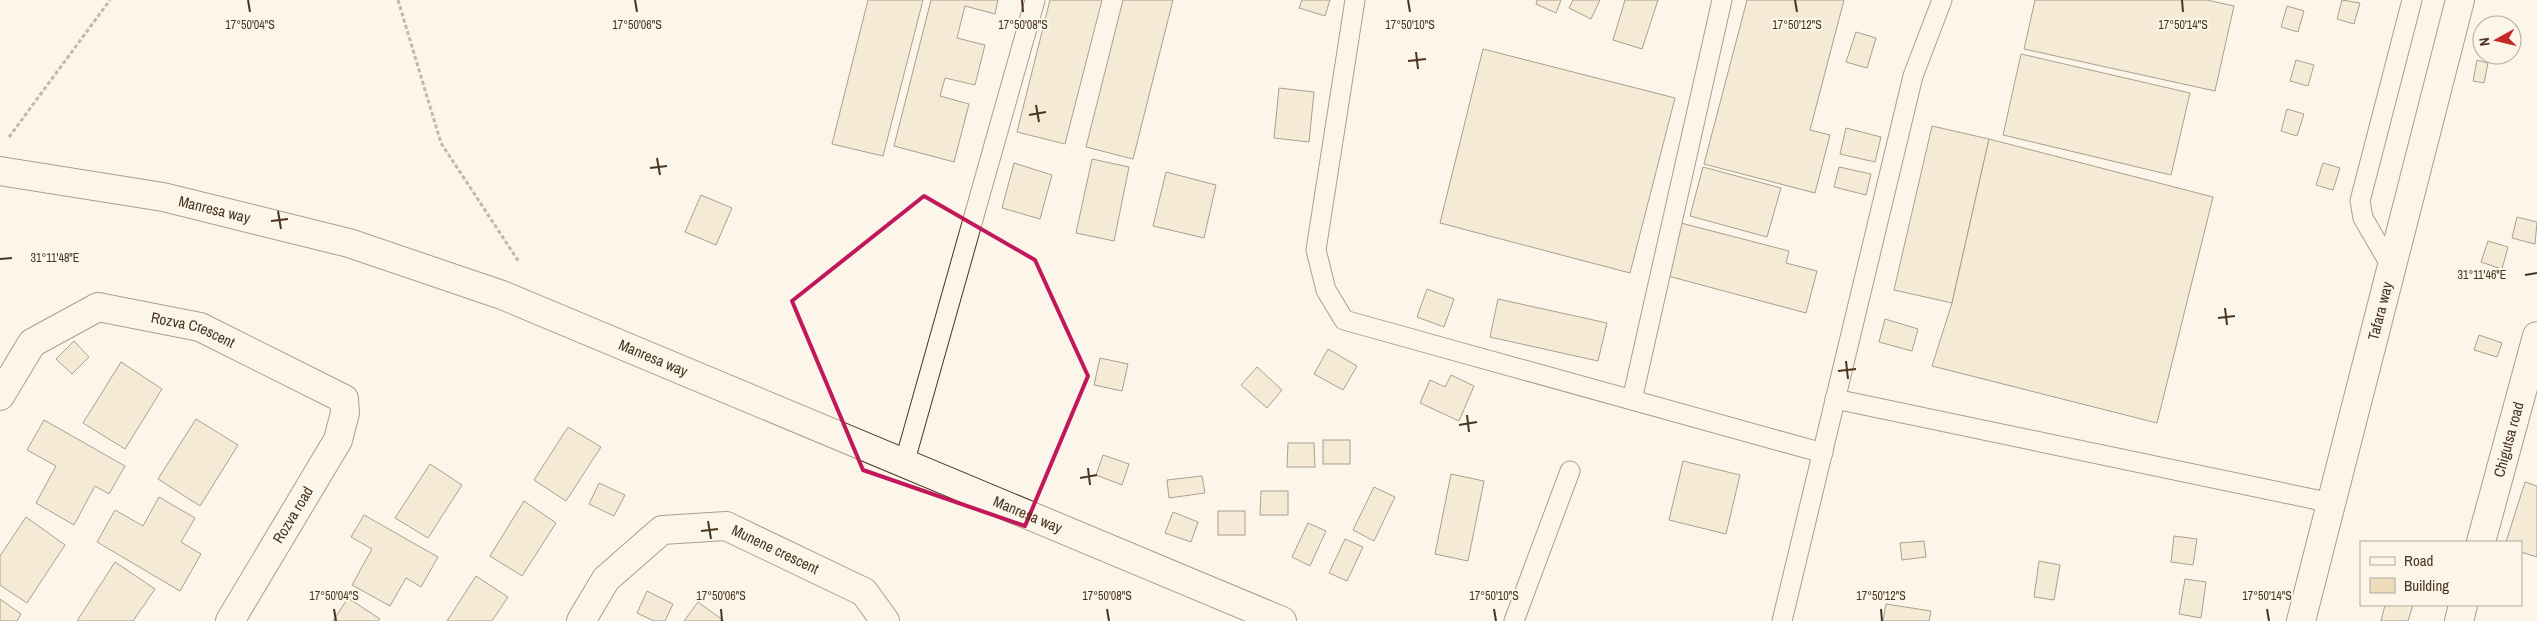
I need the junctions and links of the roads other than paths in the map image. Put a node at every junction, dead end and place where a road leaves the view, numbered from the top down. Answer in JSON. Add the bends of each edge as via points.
{"nodes":[{"id":1,"x":1035,"y":0,"type":"edge"},
{"id":2,"x":1355,"y":0,"type":"edge"},
{"id":3,"x":1722,"y":0,"type":"edge"},
{"id":4,"x":1942,"y":0,"type":"edge"},
{"id":5,"x":2412,"y":0,"type":"edge"},
{"id":6,"x":2460,"y":0,"type":"edge"},
{"id":7,"x":0,"y":171,"type":"edge"},
{"id":8,"x":2391,"y":266,"type":"junction"},
{"id":9,"x":2537,"y":336,"type":"edge"},
{"id":10,"x":0,"y":396,"type":"edge"},
{"id":11,"x":1835,"y":399,"type":"junction"},
{"id":12,"x":1632,"y":400,"type":"junction"},
{"id":13,"x":345,"y":405,"type":"joint"},
{"id":14,"x":2526,"y":423,"type":"edge"},
{"id":15,"x":1823,"y":453,"type":"junction"},
{"id":16,"x":904,"y":464,"type":"junction"},
{"id":17,"x":1570,"y":471,"type":"dead end"},
{"id":18,"x":2332,"y":503,"type":"junction"},
{"id":19,"x":2481,"y":541,"type":"edge"},
{"id":20,"x":2463,"y":606,"type":"edge"},
{"id":21,"x":230,"y":621,"type":"edge"},
{"id":22,"x":582,"y":621,"type":"edge"},
{"id":23,"x":885,"y":621,"type":"edge"},
{"id":24,"x":1282,"y":621,"type":"edge"},
{"id":25,"x":1514,"y":621,"type":"edge"},
{"id":26,"x":1782,"y":621,"type":"edge"},
{"id":27,"x":2301,"y":621,"type":"edge"},
{"id":28,"x":2459,"y":621,"type":"edge"}],
"edges":[{"from":1,"to":16,"type":"lane"},
{"from":2,"to":12,"type":"lane","via":[[1316,250],[1326,290],[1344,320]]},
{"from":3,"to":12,"type":"lane"},
{"from":4,"to":11,"type":"lane","via":[[1913,76]]},
{"from":5,"to":8,"type":"lane","via":[[2360,201],[2363,218]]},
{"from":6,"to":8,"type":"street","name":"Tafara way"},
{"from":7,"to":16,"type":"street","name":"Manresa way","via":[[163,197],[349,243],[402,260],[502,295]]},
{"from":8,"to":18,"type":"street","name":"Tafara way"},
{"from":9,"to":14,"type":"street","name":"Chigutsa road"},
{"from":10,"to":13,"type":"street","name":"Rozva Crescent","via":[[32,343],[98,307],[200,327],[344,400]]},
{"from":11,"to":15,"type":"lane"},
{"from":11,"to":18,"type":"lane"},
{"from":12,"to":15,"type":"lane"},
{"from":13,"to":21,"type":"street","name":"Rozva road","via":[[338,440]]},
{"from":14,"to":19,"type":"street","name":"Chigutsa road"},
{"from":15,"to":26,"type":"lane"},
{"from":16,"to":24,"type":"street","name":"Manresa way"},
{"from":17,"to":25,"type":"lane"},
{"from":18,"to":27,"type":"street","name":"Tafara way"},
{"from":20,"to":28,"type":"street"},
{"from":22,"to":23,"type":"street","name":"Munene crescent","via":[[606,578],[662,530],[726,526],[864,592]]}]}
